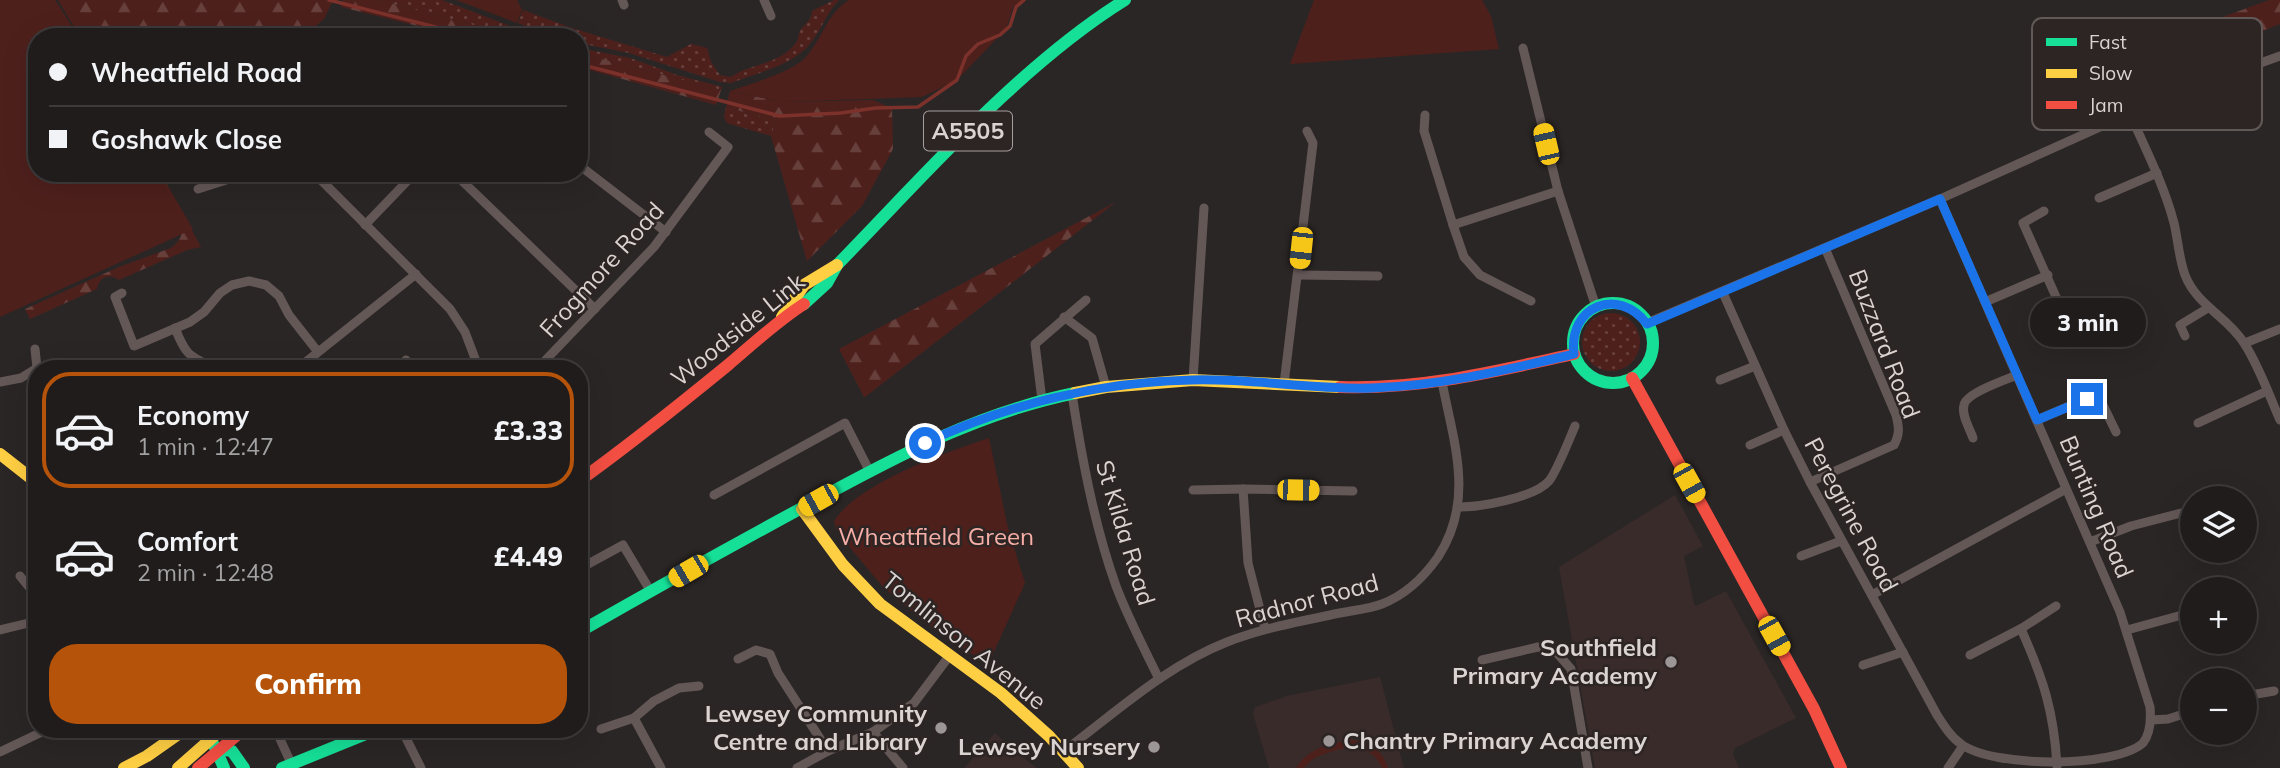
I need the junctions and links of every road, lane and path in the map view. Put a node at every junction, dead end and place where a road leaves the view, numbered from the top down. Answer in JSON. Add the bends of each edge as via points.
{"nodes":[{"id":1,"x":764,"y":0,"type":"edge"},
{"id":2,"x":1125,"y":0,"type":"edge"},
{"id":3,"x":1105,"y":5,"type":"edge"},
{"id":4,"x":771,"y":16,"type":"dead end"},
{"id":5,"x":1523,"y":48,"type":"dead end"},
{"id":6,"x":2280,"y":56,"type":"edge"},
{"id":7,"x":2262,"y":62,"type":"edge"},
{"id":8,"x":1425,"y":115,"type":"dead end"},
{"id":9,"x":2094,"y":130,"type":"edge"},
{"id":10,"x":2137,"y":130,"type":"edge"},
{"id":11,"x":1307,"y":131,"type":"dead end"},
{"id":12,"x":709,"y":132,"type":"dead end"},
{"id":13,"x":588,"y":172,"type":"edge"},
{"id":14,"x":2157,"y":173,"type":"junction"},
{"id":15,"x":218,"y":182,"type":"edge"},
{"id":16,"x":323,"y":182,"type":"edge"},
{"id":17,"x":406,"y":182,"type":"edge"},
{"id":18,"x":463,"y":182,"type":"edge"},
{"id":19,"x":215,"y":183,"type":"joint"},
{"id":20,"x":198,"y":189,"type":"dead end"},
{"id":21,"x":1558,"y":191,"type":"junction"},
{"id":22,"x":2099,"y":198,"type":"dead end"},
{"id":23,"x":1940,"y":199,"type":"junction"},
{"id":24,"x":1204,"y":208,"type":"dead end"},
{"id":25,"x":2045,"y":211,"type":"dead end"},
{"id":26,"x":365,"y":225,"type":"junction"},
{"id":27,"x":1453,"y":225,"type":"junction"},
{"id":28,"x":666,"y":232,"type":"junction"},
{"id":29,"x":1825,"y":248,"type":"junction"},
{"id":30,"x":416,"y":274,"type":"junction"},
{"id":31,"x":1298,"y":275,"type":"junction"},
{"id":32,"x":2048,"y":275,"type":"junction"},
{"id":33,"x":1378,"y":276,"type":"dead end"},
{"id":34,"x":122,"y":293,"type":"dead end"},
{"id":35,"x":1723,"y":293,"type":"junction"},
{"id":36,"x":1086,"y":300,"type":"dead end"},
{"id":37,"x":1531,"y":301,"type":"dead end"},
{"id":38,"x":1986,"y":302,"type":"junction"},
{"id":39,"x":1596,"y":307,"type":"junction"},
{"id":40,"x":2208,"y":308,"type":"junction"},
{"id":41,"x":595,"y":309,"type":"junction"},
{"id":42,"x":1064,"y":317,"type":"junction"},
{"id":43,"x":1647,"y":324,"type":"junction"},
{"id":44,"x":175,"y":328,"type":"junction"},
{"id":45,"x":2077,"y":329,"type":"dead end"},
{"id":46,"x":2280,"y":329,"type":"edge"},
{"id":47,"x":2185,"y":336,"type":"dead end"},
{"id":48,"x":2245,"y":343,"type":"junction"},
{"id":49,"x":35,"y":349,"type":"dead end"},
{"id":50,"x":318,"y":352,"type":"junction"},
{"id":51,"x":1574,"y":354,"type":"junction"},
{"id":52,"x":38,"y":360,"type":"edge"},
{"id":53,"x":196,"y":360,"type":"edge"},
{"id":54,"x":309,"y":360,"type":"edge"},
{"id":55,"x":476,"y":360,"type":"edge"},
{"id":56,"x":546,"y":360,"type":"edge"},
{"id":57,"x":1755,"y":366,"type":"junction"},
{"id":58,"x":28,"y":374,"type":"edge"},
{"id":59,"x":2017,"y":375,"type":"junction"},
{"id":60,"x":1632,"y":378,"type":"junction"},
{"id":61,"x":1193,"y":380,"type":"junction"},
{"id":62,"x":1720,"y":380,"type":"dead end"},
{"id":63,"x":0,"y":382,"type":"edge"},
{"id":64,"x":1441,"y":383,"type":"junction"},
{"id":65,"x":1284,"y":384,"type":"junction"},
{"id":66,"x":1106,"y":387,"type":"junction"},
{"id":67,"x":2267,"y":391,"type":"junction"},
{"id":68,"x":1072,"y":394,"type":"junction"},
{"id":69,"x":1042,"y":400,"type":"junction"},
{"id":70,"x":2037,"y":420,"type":"junction"},
{"id":71,"x":2280,"y":421,"type":"edge"},
{"id":72,"x":2198,"y":423,"type":"dead end"},
{"id":73,"x":1575,"y":426,"type":"dead end"},
{"id":74,"x":1784,"y":430,"type":"junction"},
{"id":75,"x":2116,"y":432,"type":"dead end"},
{"id":76,"x":1973,"y":438,"type":"dead end"},
{"id":77,"x":1750,"y":445,"type":"dead end"},
{"id":78,"x":0,"y":454,"type":"edge"},
{"id":79,"x":870,"y":472,"type":"junction"},
{"id":80,"x":588,"y":475,"type":"edge"},
{"id":81,"x":28,"y":476,"type":"edge"},
{"id":82,"x":1810,"y":482,"type":"junction"},
{"id":83,"x":1243,"y":489,"type":"junction"},
{"id":84,"x":2066,"y":489,"type":"junction"},
{"id":85,"x":1193,"y":490,"type":"dead end"},
{"id":86,"x":1353,"y":491,"type":"dead end"},
{"id":87,"x":714,"y":495,"type":"dead end"},
{"id":88,"x":1459,"y":507,"type":"junction"},
{"id":89,"x":802,"y":509,"type":"junction"},
{"id":90,"x":2180,"y":513,"type":"edge"},
{"id":91,"x":1841,"y":541,"type":"junction"},
{"id":92,"x":2090,"y":541,"type":"junction"},
{"id":93,"x":1801,"y":556,"type":"dead end"},
{"id":94,"x":588,"y":564,"type":"edge"},
{"id":95,"x":20,"y":576,"type":"dead end"},
{"id":96,"x":28,"y":586,"type":"edge"},
{"id":97,"x":651,"y":592,"type":"junction"},
{"id":98,"x":1872,"y":595,"type":"junction"},
{"id":99,"x":2056,"y":606,"type":"dead end"},
{"id":100,"x":2180,"y":616,"type":"edge"},
{"id":101,"x":28,"y":623,"type":"edge"},
{"id":102,"x":588,"y":627,"type":"edge"},
{"id":103,"x":1265,"y":629,"type":"junction"},
{"id":104,"x":2021,"y":629,"type":"junction"},
{"id":105,"x":2127,"y":630,"type":"junction"},
{"id":106,"x":0,"y":631,"type":"edge"},
{"id":107,"x":1903,"y":652,"type":"junction"},
{"id":108,"x":1970,"y":654,"type":"dead end"},
{"id":109,"x":950,"y":655,"type":"junction"},
{"id":110,"x":738,"y":659,"type":"dead end"},
{"id":111,"x":1482,"y":660,"type":"dead end"},
{"id":112,"x":1863,"y":665,"type":"dead end"},
{"id":113,"x":1159,"y":679,"type":"junction"},
{"id":114,"x":699,"y":686,"type":"dead end"},
{"id":115,"x":2274,"y":691,"type":"dead end"},
{"id":116,"x":2257,"y":694,"type":"edge"},
{"id":117,"x":2180,"y":715,"type":"edge"},
{"id":118,"x":634,"y":718,"type":"junction"},
{"id":119,"x":2151,"y":720,"type":"junction"},
{"id":120,"x":601,"y":729,"type":"dead end"},
{"id":121,"x":873,"y":732,"type":"junction"},
{"id":122,"x":29,"y":738,"type":"edge"},
{"id":123,"x":172,"y":738,"type":"edge"},
{"id":124,"x":217,"y":738,"type":"edge"},
{"id":125,"x":228,"y":738,"type":"edge"},
{"id":126,"x":280,"y":738,"type":"edge"},
{"id":127,"x":356,"y":738,"type":"edge"},
{"id":128,"x":406,"y":738,"type":"edge"},
{"id":129,"x":214,"y":745,"type":"junction"},
{"id":130,"x":1962,"y":746,"type":"junction"},
{"id":131,"x":828,"y":751,"type":"junction"},
{"id":132,"x":1064,"y":751,"type":"junction"},
{"id":133,"x":0,"y":752,"type":"edge"},
{"id":134,"x":286,"y":766,"type":"edge"},
{"id":135,"x":2057,"y":766,"type":"junction"},
{"id":136,"x":124,"y":768,"type":"edge"},
{"id":137,"x":178,"y":768,"type":"edge"},
{"id":138,"x":198,"y":768,"type":"edge"},
{"id":139,"x":224,"y":768,"type":"edge"},
{"id":140,"x":244,"y":768,"type":"edge"},
{"id":141,"x":421,"y":768,"type":"edge"},
{"id":142,"x":661,"y":768,"type":"edge"},
{"id":143,"x":797,"y":768,"type":"edge"},
{"id":144,"x":903,"y":768,"type":"edge"},
{"id":145,"x":1078,"y":768,"type":"edge"},
{"id":146,"x":1588,"y":768,"type":"edge"},
{"id":147,"x":1841,"y":768,"type":"edge"},
{"id":148,"x":1948,"y":768,"type":"edge"}],
"edges":[{"from":1,"to":4,"type":"street"},
{"from":2,"to":3,"type":"street","name":"Woodside Link","number":"A5505"},
{"from":3,"to":80,"type":"street","name":"Woodside Link","number":"A5505","via":[[1017,83],[838,265],[809,278],[782,318],[634,442]]},
{"from":5,"to":21,"type":"street"},
{"from":6,"to":7,"type":"street"},
{"from":8,"to":27,"type":"street","via":[[1424,131]]},
{"from":9,"to":23,"type":"street"},
{"from":10,"to":14,"type":"street"},
{"from":11,"to":31,"type":"street","via":[[1313,143]]},
{"from":12,"to":28,"type":"street","name":"Frogmore Road","via":[[728,147]]},
{"from":13,"to":28,"type":"street"},
{"from":14,"to":22,"type":"street"},
{"from":14,"to":40,"type":"street","via":[[2185,275]]},
{"from":15,"to":19,"type":"street"},
{"from":16,"to":26,"type":"street"},
{"from":17,"to":26,"type":"street"},
{"from":18,"to":41,"type":"street"},
{"from":19,"to":20,"type":"street"},
{"from":21,"to":27,"type":"street"},
{"from":21,"to":39,"type":"street"},
{"from":23,"to":29,"type":"street"},
{"from":23,"to":38,"type":"street","name":"Bunting Road"},
{"from":24,"to":61,"type":"street"},
{"from":25,"to":32,"type":"street","via":[[2023,223]]},
{"from":26,"to":30,"type":"street"},
{"from":27,"to":37,"type":"street","via":[[1464,257],[1480,275]]},
{"from":28,"to":41,"type":"street","name":"Frogmore Road"},
{"from":29,"to":35,"type":"street"},
{"from":29,"to":82,"type":"street","name":"Buzzard Road","via":[[1896,415],[1899,437],[1894,445]]},
{"from":30,"to":50,"type":"street"},
{"from":30,"to":55,"type":"street","via":[[450,309]]},
{"from":31,"to":33,"type":"street"},
{"from":31,"to":65,"type":"street"},
{"from":32,"to":38,"type":"street"},
{"from":32,"to":45,"type":"street","via":[[2061,308]]},
{"from":34,"to":44,"type":"street","via":[[115,297],[134,346]]},
{"from":35,"to":43,"type":"street"},
{"from":35,"to":57,"type":"street","name":"Peregrine Road"},
{"from":36,"to":42,"type":"street"},
{"from":38,"to":59,"type":"street","name":"Bunting Road"},
{"from":39,"to":43,"type":"street","via":[[1619,304],[1640,314]]},
{"from":39,"to":51,"type":"street","via":[[1579,321]]},
{"from":40,"to":47,"type":"street","via":[[2180,325]]},
{"from":40,"to":48,"type":"street","via":[[2227,321]]},
{"from":41,"to":56,"type":"street","name":"Frogmore Road"},
{"from":42,"to":66,"type":"street","via":[[1092,338]]},
{"from":42,"to":69,"type":"street","via":[[1035,344]]},
{"from":43,"to":60,"type":"street","via":[[1652,335],[1649,360]]},
{"from":44,"to":50,"type":"street","via":[[204,312],[232,285],[249,281],[266,285],[279,296]]},
{"from":44,"to":53,"type":"street","via":[[182,346]]},
{"from":46,"to":48,"type":"street"},
{"from":48,"to":67,"type":"street"},
{"from":49,"to":52,"type":"street"},
{"from":50,"to":54,"type":"street"},
{"from":51,"to":60,"type":"street","via":[[1597,380],[1608,383]]},
{"from":51,"to":64,"type":"street"},
{"from":57,"to":62,"type":"street"},
{"from":57,"to":74,"type":"street","name":"Peregrine Road"},
{"from":58,"to":63,"type":"street"},
{"from":59,"to":70,"type":"street","name":"Bunting Road"},
{"from":59,"to":76,"type":"street","via":[[1966,400],[1964,414]]},
{"from":60,"to":147,"type":"street","via":[[1814,709]]},
{"from":61,"to":65,"type":"street"},
{"from":61,"to":66,"type":"street"},
{"from":64,"to":65,"type":"street","via":[[1372,388]]},
{"from":64,"to":88,"type":"street","name":"Radnor Road","via":[[1456,453]]},
{"from":66,"to":68,"type":"street"},
{"from":67,"to":71,"type":"street"},
{"from":67,"to":72,"type":"street"},
{"from":68,"to":69,"type":"street"},
{"from":68,"to":113,"type":"street","name":"St Kilda Road","via":[[1100,534],[1117,587]]},
{"from":69,"to":79,"type":"street","via":[[951,431]]},
{"from":70,"to":75,"type":"street","via":[[2095,398]]},
{"from":70,"to":84,"type":"street","name":"Bunting Road"},
{"from":73,"to":88,"type":"street","via":[[1549,481],[1534,491],[1476,507]]},
{"from":74,"to":77,"type":"street"},
{"from":74,"to":82,"type":"street","name":"Peregrine Road"},
{"from":78,"to":81,"type":"street"},
{"from":79,"to":87,"type":"street","via":[[845,423]]},
{"from":79,"to":89,"type":"street"},
{"from":82,"to":91,"type":"street","name":"Peregrine Road"},
{"from":83,"to":85,"type":"street"},
{"from":83,"to":86,"type":"street"},
{"from":83,"to":103,"type":"street","via":[[1248,563]]},
{"from":84,"to":92,"type":"street","name":"Bunting Road"},
{"from":84,"to":98,"type":"street"},
{"from":88,"to":103,"type":"street","name":"Radnor Road","via":[[1449,540],[1428,571],[1405,592],[1381,604]]},
{"from":89,"to":97,"type":"street"},
{"from":89,"to":109,"type":"street","name":"Tomlinson Avenue","via":[[847,570],[891,615]]},
{"from":90,"to":92,"type":"street"},
{"from":91,"to":93,"type":"street"},
{"from":91,"to":98,"type":"street","name":"Peregrine Road"},
{"from":92,"to":105,"type":"street","name":"Bunting Road"},
{"from":94,"to":97,"type":"street","via":[[624,545]]},
{"from":95,"to":96,"type":"street"},
{"from":97,"to":102,"type":"street"},
{"from":98,"to":107,"type":"street","name":"Peregrine Road"},
{"from":99,"to":104,"type":"street"},
{"from":100,"to":105,"type":"street"},
{"from":101,"to":106,"type":"street"},
{"from":103,"to":113,"type":"street","name":"Radnor Road","via":[[1192,658]]},
{"from":104,"to":108,"type":"street"},
{"from":104,"to":135,"type":"street","via":[[2042,677],[2055,730]]},
{"from":105,"to":119,"type":"street","name":"Bunting Road"},
{"from":107,"to":112,"type":"street"},
{"from":107,"to":130,"type":"street","name":"Peregrine Road","via":[[1937,715]]},
{"from":109,"to":121,"type":"street","via":[[914,704]]},
{"from":109,"to":132,"type":"street","name":"Tomlinson Avenue","via":[[1001,693]]},
{"from":110,"to":131,"type":"street","via":[[756,650],[770,654]]},
{"from":111,"to":146,"type":"street","via":[[1538,647],[1557,653],[1572,669]]},
{"from":113,"to":132,"type":"street","name":"Radnor Road"},
{"from":114,"to":118,"type":"street","via":[[678,688]]},
{"from":115,"to":116,"type":"street"},
{"from":117,"to":119,"type":"street"},
{"from":118,"to":120,"type":"street"},
{"from":118,"to":142,"type":"street"},
{"from":119,"to":135,"type":"street","via":[[2149,733],[2132,751]]},
{"from":121,"to":131,"type":"street"},
{"from":121,"to":144,"type":"street"},
{"from":122,"to":133,"type":"street"},
{"from":123,"to":136,"type":"street"},
{"from":124,"to":129,"type":"street"},
{"from":125,"to":129,"type":"street"},
{"from":126,"to":134,"type":"street"},
{"from":127,"to":134,"type":"street"},
{"from":128,"to":141,"type":"street"},
{"from":129,"to":137,"type":"street"},
{"from":129,"to":138,"type":"street"},
{"from":129,"to":139,"type":"street"},
{"from":129,"to":140,"type":"street","via":[[232,751]]},
{"from":130,"to":135,"type":"street","via":[[2018,763]]},
{"from":130,"to":148,"type":"street"},
{"from":131,"to":143,"type":"street"},
{"from":132,"to":145,"type":"street","name":"Tomlinson Avenue"}]}
